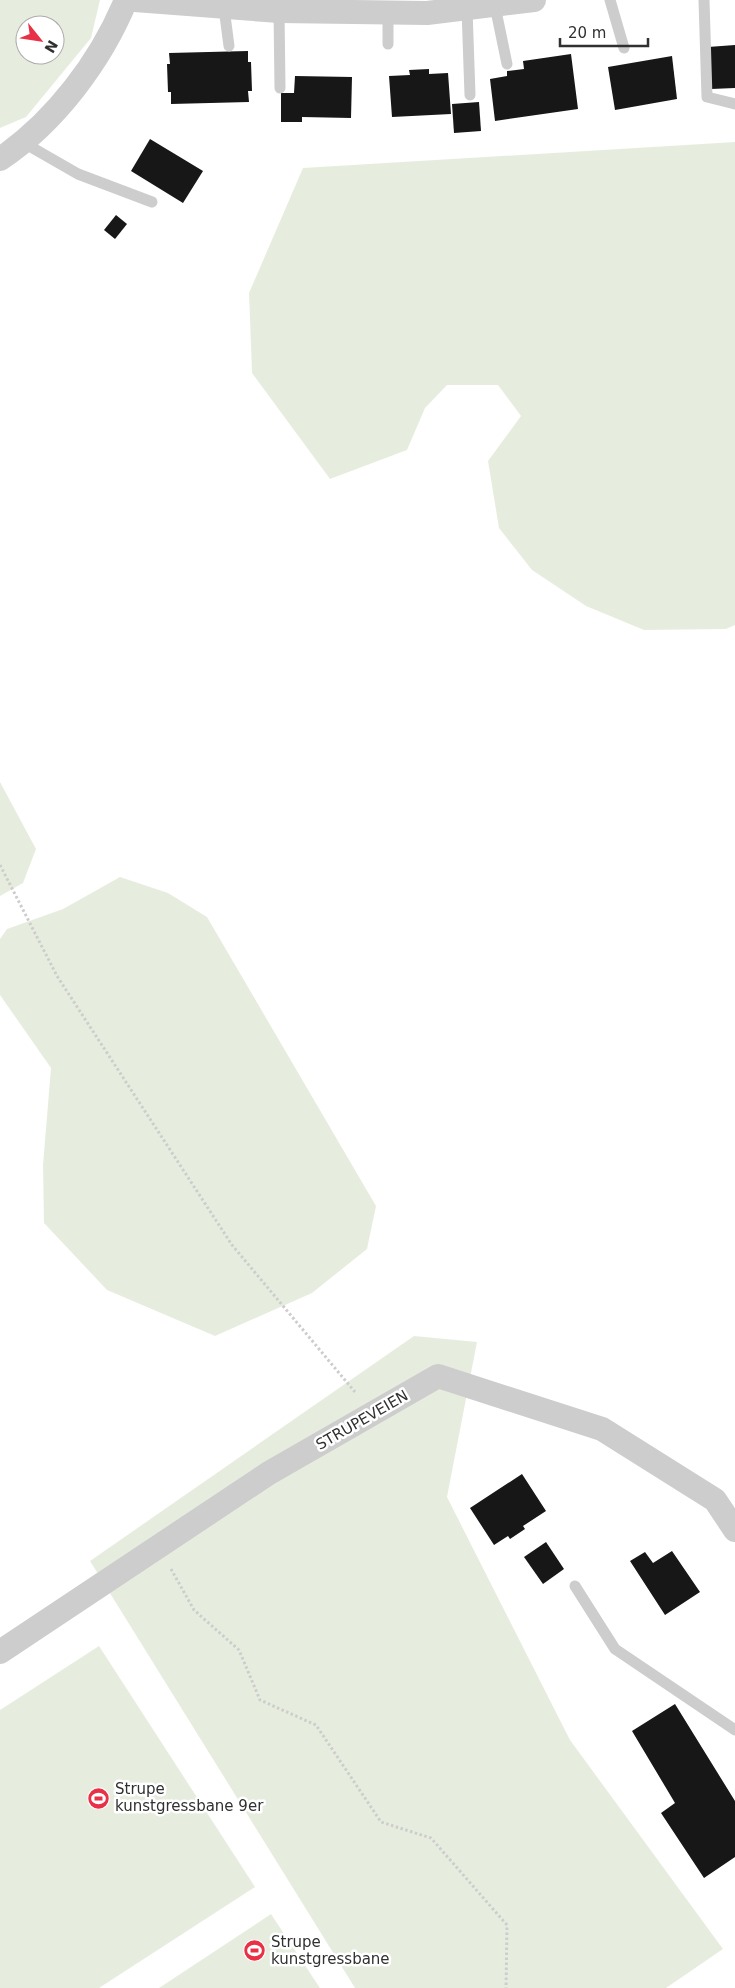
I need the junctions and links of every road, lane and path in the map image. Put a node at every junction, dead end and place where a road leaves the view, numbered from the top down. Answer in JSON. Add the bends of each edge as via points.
{"nodes":[{"id":1,"x":126,"y":0,"type":"edge"},
{"id":2,"x":135,"y":0,"type":"edge"},
{"id":3,"x":534,"y":0,"type":"edge"},
{"id":4,"x":610,"y":0,"type":"edge"},
{"id":5,"x":704,"y":0,"type":"edge"},
{"id":6,"x":495,"y":6,"type":"junction"},
{"id":7,"x":224,"y":8,"type":"junction"},
{"id":8,"x":467,"y":9,"type":"junction"},
{"id":9,"x":279,"y":11,"type":"junction"},
{"id":10,"x":388,"y":13,"type":"junction"},
{"id":11,"x":388,"y":44,"type":"dead end"},
{"id":12,"x":229,"y":46,"type":"dead end"},
{"id":13,"x":624,"y":48,"type":"dead end"},
{"id":14,"x":507,"y":64,"type":"dead end"},
{"id":15,"x":280,"y":88,"type":"dead end"},
{"id":16,"x":470,"y":95,"type":"dead end"},
{"id":17,"x":735,"y":104,"type":"edge"},
{"id":18,"x":24,"y":143,"type":"junction"},
{"id":19,"x":0,"y":158,"type":"edge"},
{"id":20,"x":152,"y":202,"type":"dead end"},
{"id":21,"x":0,"y":864,"type":"edge"},
{"id":22,"x":373,"y":1414,"type":"junction"},
{"id":23,"x":735,"y":1530,"type":"edge"},
{"id":24,"x":158,"y":1547,"type":"junction"},
{"id":25,"x":575,"y":1586,"type":"dead end"},
{"id":26,"x":0,"y":1652,"type":"edge"},
{"id":27,"x":735,"y":1730,"type":"edge"},
{"id":28,"x":506,"y":1988,"type":"edge"}],
"edges":[{"from":1,"to":18,"type":"street","via":[[84,76]]},
{"from":2,"to":7,"type":"street"},
{"from":3,"to":6,"type":"street"},
{"from":4,"to":13,"type":"lane"},
{"from":5,"to":17,"type":"lane","via":[[707,97]]},
{"from":6,"to":8,"type":"street"},
{"from":6,"to":14,"type":"lane"},
{"from":7,"to":9,"type":"street"},
{"from":7,"to":12,"type":"lane"},
{"from":8,"to":10,"type":"street"},
{"from":8,"to":16,"type":"lane"},
{"from":9,"to":10,"type":"street"},
{"from":9,"to":15,"type":"lane"},
{"from":10,"to":11,"type":"lane"},
{"from":18,"to":19,"type":"street"},
{"from":18,"to":20,"type":"lane","via":[[78,174]]},
{"from":21,"to":22,"type":"path","via":[[57,976],[232,1245]]},
{"from":22,"to":23,"type":"street","name":"STRUPEVEIEN","via":[[438,1376],[602,1429],[715,1500]]},
{"from":22,"to":24,"type":"street","name":"STRUPEVEIEN","via":[[269,1474]]},
{"from":24,"to":26,"type":"street","name":"STRUPEVEIEN"},
{"from":24,"to":28,"type":"path","via":[[194,1610],[239,1650],[260,1700],[316,1725],[381,1822],[432,1838],[507,1926]]},
{"from":25,"to":27,"type":"lane","via":[[615,1649]]}]}
